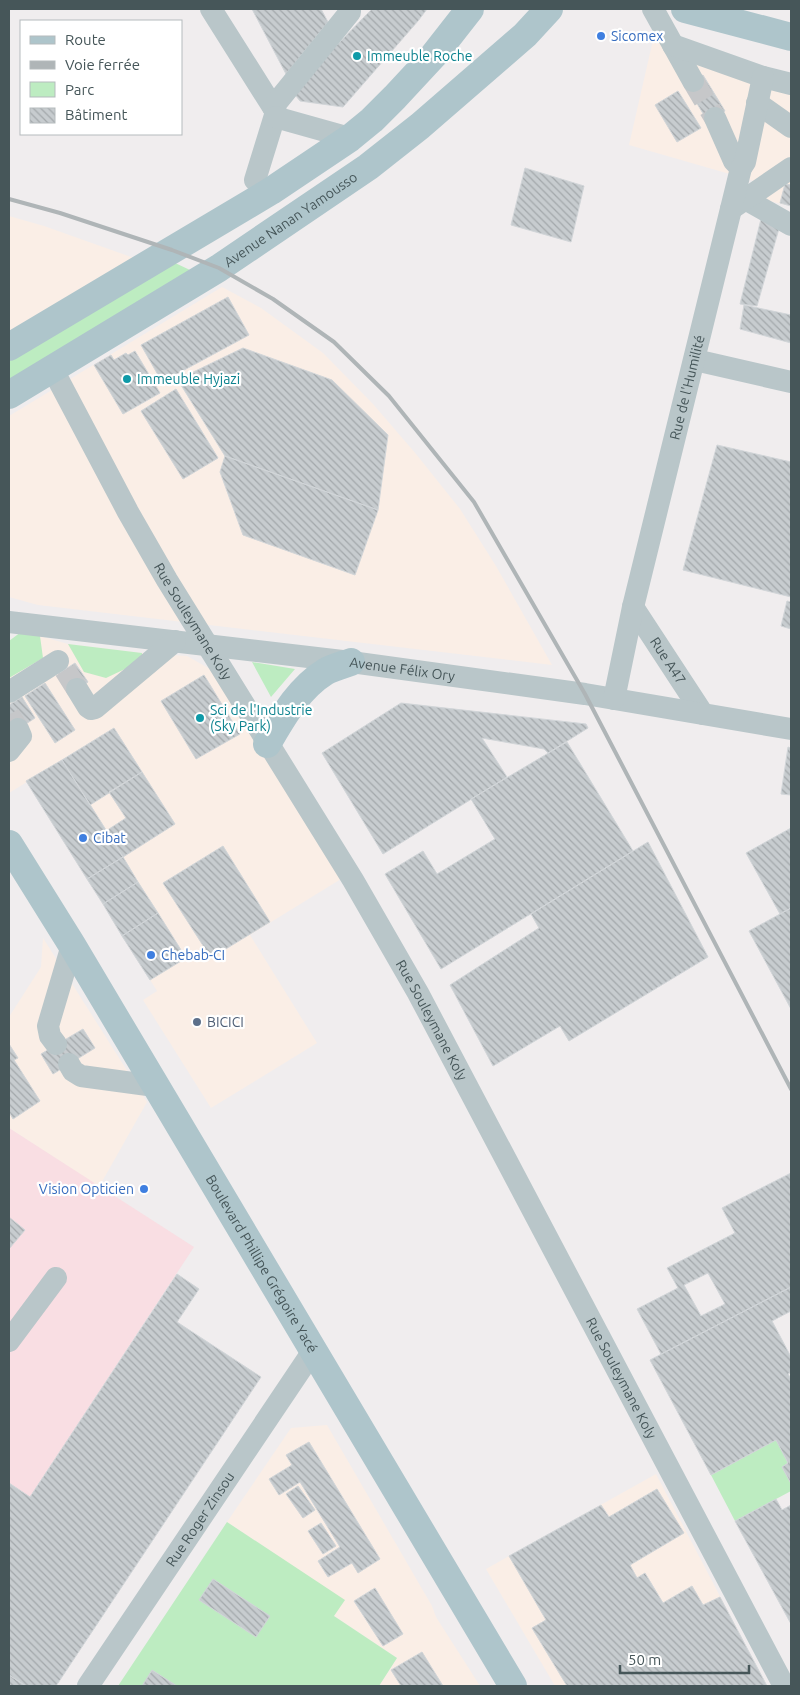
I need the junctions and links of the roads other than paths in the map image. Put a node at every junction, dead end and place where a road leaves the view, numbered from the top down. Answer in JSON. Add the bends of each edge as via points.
{"nodes":[{"id":1,"x":211,"y":9,"type":"edge"},
{"id":2,"x":350,"y":9,"type":"edge"},
{"id":3,"x":470,"y":9,"type":"edge"},
{"id":4,"x":549,"y":9,"type":"edge"},
{"id":5,"x":653,"y":9,"type":"edge"},
{"id":6,"x":685,"y":9,"type":"edge"},
{"id":7,"x":791,"y":36,"type":"edge"},
{"id":8,"x":673,"y":45,"type":"junction"},
{"id":9,"x":763,"y":77,"type":"junction"},
{"id":10,"x":693,"y":81,"type":"tunnel mouth"},
{"id":11,"x":791,"y":84,"type":"edge"},
{"id":12,"x":757,"y":103,"type":"junction"},
{"id":13,"x":274,"y":112,"type":"junction"},
{"id":14,"x":715,"y":118,"type":"tunnel mouth"},
{"id":15,"x":791,"y":127,"type":"edge"},
{"id":16,"x":350,"y":138,"type":"junction"},
{"id":17,"x":741,"y":168,"type":"junction"},
{"id":18,"x":791,"y":168,"type":"edge"},
{"id":19,"x":255,"y":180,"type":"dead end"},
{"id":20,"x":738,"y":204,"type":"junction"},
{"id":21,"x":791,"y":225,"type":"edge"},
{"id":22,"x":11,"y":341,"type":"edge"},
{"id":23,"x":695,"y":360,"type":"junction"},
{"id":24,"x":52,"y":368,"type":"junction"},
{"id":25,"x":791,"y":382,"type":"edge"},
{"id":26,"x":9,"y":395,"type":"edge"},
{"id":27,"x":633,"y":608,"type":"junction"},
{"id":28,"x":10,"y":623,"type":"edge"},
{"id":29,"x":60,"y":628,"type":"junction"},
{"id":30,"x":175,"y":641,"type":"junction"},
{"id":31,"x":206,"y":645,"type":"junction"},
{"id":32,"x":351,"y":662,"type":"junction"},
{"id":33,"x":77,"y":689,"type":"tunnel mouth"},
{"id":34,"x":9,"y":692,"type":"edge"},
{"id":35,"x":614,"y":699,"type":"junction"},
{"id":36,"x":703,"y":714,"type":"junction"},
{"id":37,"x":18,"y":729,"type":"dead end"},
{"id":38,"x":791,"y":729,"type":"edge"},
{"id":39,"x":267,"y":744,"type":"junction"},
{"id":40,"x":9,"y":751,"type":"edge"},
{"id":41,"x":9,"y":844,"type":"edge"},
{"id":42,"x":72,"y":945,"type":"junction"},
{"id":43,"x":56,"y":1044,"type":"dead end"},
{"id":44,"x":69,"y":1064,"type":"dead end"},
{"id":45,"x":155,"y":1086,"type":"junction"},
{"id":46,"x":56,"y":1278,"type":"dead end"},
{"id":47,"x":9,"y":1341,"type":"edge"},
{"id":48,"x":313,"y":1351,"type":"junction"},
{"id":49,"x":88,"y":1686,"type":"edge"},
{"id":50,"x":513,"y":1686,"type":"edge"},
{"id":51,"x":784,"y":1686,"type":"edge"}],
"edges":[{"from":1,"to":13,"type":"street"},
{"from":2,"to":13,"type":"street"},
{"from":3,"to":16,"type":"main road","via":[[395,98]]},
{"from":4,"to":24,"type":"main road","name":"Avenue Nanan Yamousso","via":[[525,35],[368,168],[218,268]]},
{"from":5,"to":8,"type":"street"},
{"from":6,"to":7,"type":"main road"},
{"from":8,"to":9,"type":"street"},
{"from":8,"to":10,"type":"street"},
{"from":9,"to":11,"type":"street"},
{"from":9,"to":12,"type":"street","name":"Rue de l'Humilité"},
{"from":12,"to":15,"type":"street"},
{"from":12,"to":17,"type":"street","name":"Rue de l'Humilité"},
{"from":13,"to":16,"type":"street"},
{"from":13,"to":19,"type":"street"},
{"from":14,"to":17,"type":"street","via":[[734,161]]},
{"from":16,"to":22,"type":"main road","via":[[271,190]]},
{"from":17,"to":20,"type":"street","name":"Rue de l'Humilité"},
{"from":18,"to":20,"type":"street"},
{"from":20,"to":21,"type":"street"},
{"from":20,"to":23,"type":"street","name":"Rue de l'Humilité"},
{"from":23,"to":25,"type":"street"},
{"from":23,"to":27,"type":"street","name":"Rue de l'Humilité"},
{"from":24,"to":26,"type":"main road","name":"Avenue Nanan Yamousso"},
{"from":24,"to":31,"type":"street","name":"Rue Souleymane Koly","via":[[128,512]]},
{"from":27,"to":35,"type":"street","name":"Rue de l'Humilité"},
{"from":27,"to":36,"type":"street","name":"Rue A47"},
{"from":28,"to":29,"type":"street","name":"Avenue Félix Ory"},
{"from":29,"to":30,"type":"street","name":"Avenue Félix Ory"},
{"from":29,"to":34,"type":"street","via":[[61,665]]},
{"from":30,"to":31,"type":"street","name":"Avenue Félix Ory"},
{"from":30,"to":33,"type":"street","via":[[95,708],[88,707]]},
{"from":31,"to":32,"type":"street","name":"Avenue Félix Ory"},
{"from":31,"to":39,"type":"street","name":"Rue Souleymane Koly"},
{"from":32,"to":35,"type":"street","name":"Avenue Félix Ory"},
{"from":32,"to":39,"type":"main road","via":[[327,671],[311,683],[286,712]]},
{"from":35,"to":36,"type":"street","name":"Avenue Félix Ory"},
{"from":36,"to":38,"type":"street","name":"Avenue Félix Ory"},
{"from":37,"to":40,"type":"street","via":[[21,736]]},
{"from":39,"to":51,"type":"street","name":"Rue Souleymane Koly","via":[[353,880],[418,992]]},
{"from":41,"to":42,"type":"main road","name":"Boulevard Phillipe Grégoire Yacé"},
{"from":42,"to":43,"type":"street","via":[[48,1026]]},
{"from":42,"to":45,"type":"main road","name":"Boulevard Phillipe Grégoire Yacé"},
{"from":44,"to":45,"type":"street","via":[[81,1076]]},
{"from":45,"to":48,"type":"main road","name":"Boulevard Phillipe Grégoire Yacé"},
{"from":46,"to":47,"type":"street"},
{"from":48,"to":49,"type":"street","name":"Rue Roger Zinsou"},
{"from":48,"to":50,"type":"main road","name":"Boulevard Phillipe Grégoire Yacé"}]}
